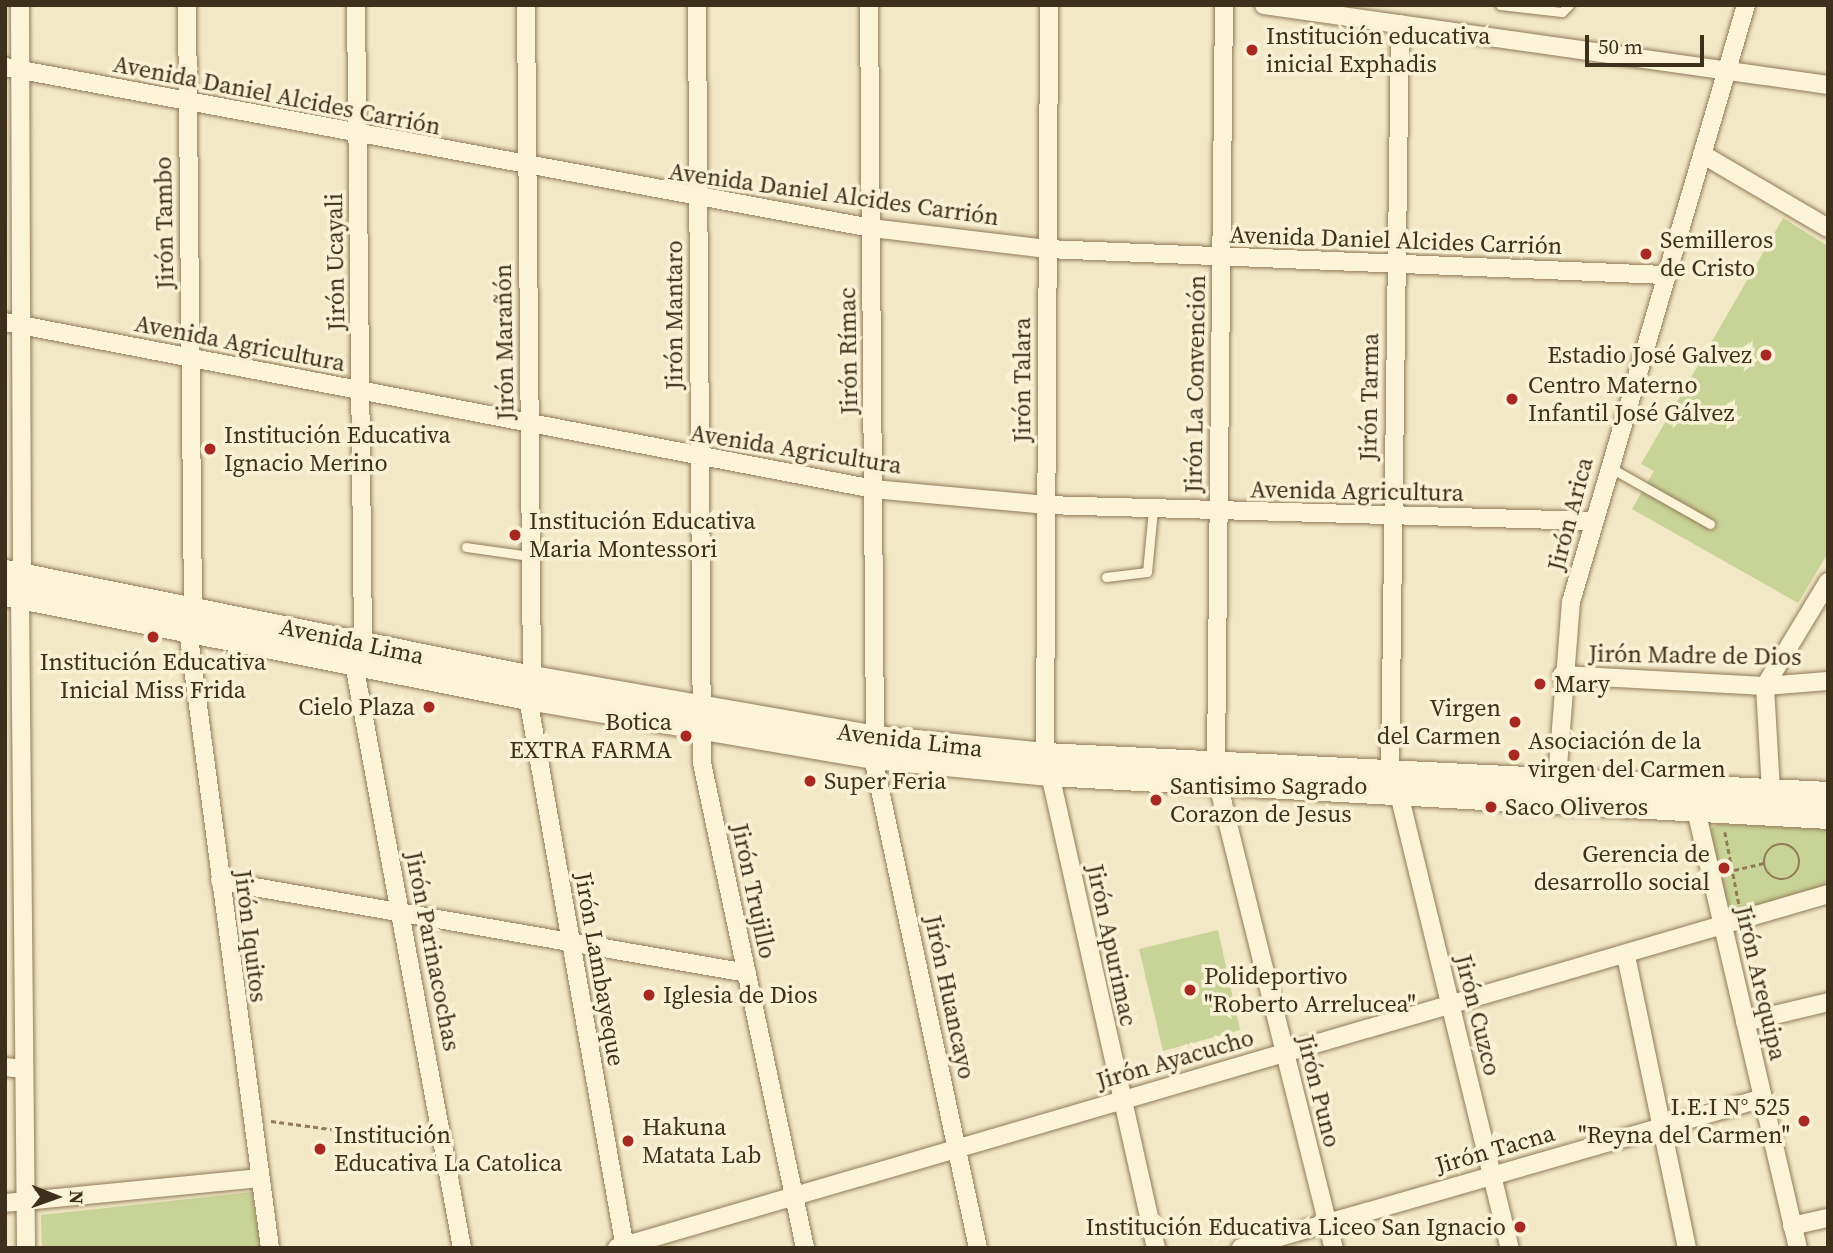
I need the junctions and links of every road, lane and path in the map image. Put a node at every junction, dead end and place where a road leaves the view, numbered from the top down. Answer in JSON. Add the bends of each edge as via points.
{"nodes":[{"id":1,"x":20,"y":5,"type":"edge"},
{"id":2,"x":187,"y":5,"type":"edge"},
{"id":3,"x":356,"y":5,"type":"edge"},
{"id":4,"x":526,"y":5,"type":"edge"},
{"id":5,"x":698,"y":5,"type":"edge"},
{"id":6,"x":869,"y":5,"type":"edge"},
{"id":7,"x":1049,"y":5,"type":"edge"},
{"id":8,"x":1224,"y":5,"type":"edge"},
{"id":9,"x":1264,"y":5,"type":"edge"},
{"id":10,"x":1500,"y":5,"type":"edge"},
{"id":11,"x":1569,"y":5,"type":"edge"},
{"id":12,"x":1746,"y":5,"type":"edge"},
{"id":13,"x":1400,"y":24,"type":"junction"},
{"id":14,"x":13,"y":69,"type":"edge"},
{"id":15,"x":1727,"y":70,"type":"junction"},
{"id":16,"x":1828,"y":85,"type":"edge"},
{"id":17,"x":187,"y":103,"type":"junction"},
{"id":18,"x":358,"y":135,"type":"junction"},
{"id":19,"x":1702,"y":154,"type":"junction"},
{"id":20,"x":526,"y":167,"type":"junction"},
{"id":21,"x":698,"y":201,"type":"junction"},
{"id":22,"x":871,"y":228,"type":"junction"},
{"id":23,"x":1828,"y":228,"type":"edge"},
{"id":24,"x":1047,"y":249,"type":"junction"},
{"id":25,"x":1221,"y":257,"type":"junction"},
{"id":26,"x":1395,"y":266,"type":"junction"},
{"id":27,"x":1667,"y":275,"type":"junction"},
{"id":28,"x":13,"y":324,"type":"edge"},
{"id":29,"x":190,"y":356,"type":"junction"},
{"id":30,"x":361,"y":392,"type":"junction"},
{"id":31,"x":530,"y":427,"type":"junction"},
{"id":32,"x":699,"y":458,"type":"junction"},
{"id":33,"x":1608,"y":466,"type":"junction"},
{"id":34,"x":874,"y":489,"type":"junction"},
{"id":35,"x":1046,"y":505,"type":"junction"},
{"id":36,"x":1153,"y":510,"type":"junction"},
{"id":37,"x":1218,"y":513,"type":"junction"},
{"id":38,"x":1393,"y":516,"type":"junction"},
{"id":39,"x":1591,"y":521,"type":"junction"},
{"id":40,"x":1710,"y":524,"type":"dead end"},
{"id":41,"x":466,"y":547,"type":"dead end"},
{"id":42,"x":530,"y":556,"type":"junction"},
{"id":43,"x":1106,"y":577,"type":"dead end"},
{"id":44,"x":1828,"y":582,"type":"edge"},
{"id":45,"x":13,"y":585,"type":"edge"},
{"id":46,"x":191,"y":619,"type":"junction"},
{"id":47,"x":359,"y":654,"type":"junction"},
{"id":48,"x":1562,"y":675,"type":"junction"},
{"id":49,"x":1828,"y":681,"type":"edge"},
{"id":50,"x":1765,"y":686,"type":"junction"},
{"id":51,"x":530,"y":688,"type":"junction"},
{"id":52,"x":701,"y":718,"type":"junction"},
{"id":53,"x":874,"y":748,"type":"junction"},
{"id":54,"x":1047,"y":765,"type":"junction"},
{"id":55,"x":1217,"y":774,"type":"junction"},
{"id":56,"x":1394,"y":782,"type":"junction"},
{"id":57,"x":1557,"y":791,"type":"junction"},
{"id":58,"x":1770,"y":791,"type":"junction"},
{"id":59,"x":1828,"y":793,"type":"edge"},
{"id":60,"x":1696,"y":810,"type":"junction"},
{"id":61,"x":1828,"y":817,"type":"edge"},
{"id":62,"x":1737,"y":828,"type":"dead end"},
{"id":63,"x":1775,"y":837,"type":"dead end"},
{"id":64,"x":1788,"y":837,"type":"dead end"},
{"id":65,"x":14,"y":839,"type":"edge"},
{"id":66,"x":1778,"y":844,"type":"junction"},
{"id":67,"x":1784,"y":844,"type":"junction"},
{"id":68,"x":1765,"y":863,"type":"junction"},
{"id":69,"x":1733,"y":870,"type":"junction"},
{"id":70,"x":1791,"y":877,"type":"junction"},
{"id":71,"x":1779,"y":879,"type":"junction"},
{"id":72,"x":220,"y":881,"type":"junction"},
{"id":73,"x":1796,"y":884,"type":"dead end"},
{"id":74,"x":1778,"y":888,"type":"dead end"},
{"id":75,"x":1828,"y":894,"type":"edge"},
{"id":76,"x":1752,"y":904,"type":"dead end"},
{"id":77,"x":401,"y":914,"type":"junction"},
{"id":78,"x":1723,"y":926,"type":"junction"},
{"id":79,"x":570,"y":942,"type":"junction"},
{"id":80,"x":1626,"y":956,"type":"junction"},
{"id":81,"x":747,"y":973,"type":"junction"},
{"id":82,"x":1828,"y":1002,"type":"edge"},
{"id":83,"x":1451,"y":1006,"type":"junction"},
{"id":84,"x":1745,"y":1022,"type":"junction"},
{"id":85,"x":1284,"y":1053,"type":"junction"},
{"id":86,"x":5,"y":1067,"type":"edge"},
{"id":87,"x":24,"y":1069,"type":"junction"},
{"id":88,"x":1763,"y":1098,"type":"junction"},
{"id":89,"x":1120,"y":1100,"type":"junction"},
{"id":90,"x":250,"y":1118,"type":"junction"},
{"id":91,"x":1662,"y":1127,"type":"junction"},
{"id":92,"x":444,"y":1144,"type":"junction"},
{"id":93,"x":957,"y":1147,"type":"junction"},
{"id":94,"x":1492,"y":1175,"type":"junction"},
{"id":95,"x":259,"y":1178,"type":"junction"},
{"id":96,"x":794,"y":1195,"type":"junction"},
{"id":97,"x":25,"y":1200,"type":"junction"},
{"id":98,"x":5,"y":1203,"type":"edge"},
{"id":99,"x":1828,"y":1218,"type":"edge"},
{"id":100,"x":1328,"y":1223,"type":"junction"},
{"id":101,"x":1792,"y":1226,"type":"junction"},
{"id":102,"x":622,"y":1247,"type":"edge"},
{"id":103,"x":26,"y":1248,"type":"edge"},
{"id":104,"x":270,"y":1248,"type":"edge"},
{"id":105,"x":463,"y":1248,"type":"edge"},
{"id":106,"x":805,"y":1248,"type":"edge"},
{"id":107,"x":978,"y":1248,"type":"edge"},
{"id":108,"x":1156,"y":1248,"type":"edge"},
{"id":109,"x":1241,"y":1248,"type":"edge"},
{"id":110,"x":1334,"y":1248,"type":"edge"},
{"id":111,"x":1510,"y":1248,"type":"edge"},
{"id":112,"x":1687,"y":1248,"type":"edge"},
{"id":113,"x":1798,"y":1248,"type":"edge"}],
"edges":[{"from":1,"to":14,"type":"street"},
{"from":2,"to":17,"type":"street","name":"Jirón Tambo"},
{"from":3,"to":18,"type":"street","name":"Jirón Ucayali"},
{"from":4,"to":20,"type":"street","name":"Jirón Marañón"},
{"from":5,"to":21,"type":"street","name":"Jirón Mantaro"},
{"from":6,"to":22,"type":"street","name":"Jirón Rímac"},
{"from":7,"to":24,"type":"street","name":"Jirón Talara"},
{"from":8,"to":25,"type":"street","name":"Jirón La Convención"},
{"from":9,"to":13,"type":"street"},
{"from":10,"to":11,"type":"lane","via":[[1562,12]]},
{"from":12,"to":15,"type":"street","name":"Jirón Arica"},
{"from":13,"to":15,"type":"street"},
{"from":13,"to":26,"type":"street","name":"Jirón Tarma"},
{"from":14,"to":17,"type":"street","name":"Avenida Daniel Alcides Carrión"},
{"from":14,"to":28,"type":"street"},
{"from":15,"to":16,"type":"street"},
{"from":15,"to":19,"type":"street","name":"Jirón Arica"},
{"from":17,"to":18,"type":"street","name":"Avenida Daniel Alcides Carrión"},
{"from":17,"to":29,"type":"street","name":"Jirón Tambo"},
{"from":18,"to":20,"type":"street","name":"Avenida Daniel Alcides Carrión"},
{"from":18,"to":30,"type":"street","name":"Jirón Ucayali"},
{"from":19,"to":23,"type":"street"},
{"from":19,"to":27,"type":"street","name":"Jirón Arica"},
{"from":20,"to":21,"type":"street","name":"Avenida Daniel Alcides Carrión"},
{"from":20,"to":31,"type":"street","name":"Jirón Marañón"},
{"from":21,"to":22,"type":"street","name":"Avenida Daniel Alcides Carrión"},
{"from":21,"to":32,"type":"street","name":"Jirón Mantaro"},
{"from":22,"to":24,"type":"street","name":"Avenida Daniel Alcides Carrión"},
{"from":22,"to":34,"type":"street","name":"Jirón Rímac"},
{"from":24,"to":25,"type":"street","name":"Avenida Daniel Alcides Carrión"},
{"from":24,"to":35,"type":"street","name":"Jirón Talara"},
{"from":25,"to":26,"type":"street","name":"Avenida Daniel Alcides Carrión"},
{"from":25,"to":37,"type":"street","name":"Jirón La Convención"},
{"from":26,"to":27,"type":"street","name":"Avenida Daniel Alcides Carrión"},
{"from":26,"to":38,"type":"street","name":"Jirón Tarma"},
{"from":27,"to":33,"type":"street","name":"Jirón Arica"},
{"from":28,"to":29,"type":"street","name":"Avenida Agricultura"},
{"from":28,"to":45,"type":"street"},
{"from":29,"to":30,"type":"street","name":"Avenida Agricultura"},
{"from":29,"to":46,"type":"street","name":"Jirón Tambo"},
{"from":30,"to":31,"type":"street","name":"Avenida Agricultura"},
{"from":30,"to":47,"type":"street","name":"Jirón Ucayali"},
{"from":31,"to":32,"type":"street","name":"Avenida Agricultura"},
{"from":31,"to":42,"type":"street","name":"Jirón Marañón"},
{"from":32,"to":34,"type":"street","name":"Avenida Agricultura"},
{"from":32,"to":52,"type":"street","name":"Jirón Mantaro"},
{"from":33,"to":39,"type":"street","name":"Jirón Arica"},
{"from":33,"to":40,"type":"lane"},
{"from":34,"to":35,"type":"street","name":"Avenida Agricultura"},
{"from":34,"to":53,"type":"street","name":"Jirón Rímac"},
{"from":35,"to":36,"type":"street","name":"Avenida Agricultura"},
{"from":35,"to":54,"type":"street","name":"Jirón Talara"},
{"from":36,"to":37,"type":"street","name":"Avenida Agricultura"},
{"from":36,"to":43,"type":"lane","via":[[1147,572]]},
{"from":37,"to":38,"type":"street","name":"Avenida Agricultura"},
{"from":37,"to":55,"type":"street","name":"Jirón La Convención"},
{"from":38,"to":39,"type":"street","name":"Avenida Agricultura"},
{"from":38,"to":56,"type":"street","name":"Jirón Tarma"},
{"from":39,"to":48,"type":"street","name":"Jirón Arica"},
{"from":41,"to":42,"type":"lane"},
{"from":42,"to":51,"type":"street","name":"Jirón Marañón"},
{"from":44,"to":50,"type":"street"},
{"from":45,"to":46,"type":"main road","name":"Avenida Lima"},
{"from":45,"to":65,"type":"street"},
{"from":46,"to":47,"type":"main road","name":"Avenida Lima"},
{"from":46,"to":72,"type":"street","name":"Jirón Iquitos"},
{"from":47,"to":51,"type":"main road","name":"Avenida Lima"},
{"from":47,"to":77,"type":"street","name":"Jirón Parinacochas"},
{"from":48,"to":50,"type":"street","name":"Jirón Madre de Dios"},
{"from":48,"to":57,"type":"street","name":"Jirón Arica"},
{"from":49,"to":50,"type":"street","name":"Jirón Madre de Dios"},
{"from":50,"to":58,"type":"street"},
{"from":51,"to":52,"type":"main road","name":"Avenida Lima"},
{"from":51,"to":79,"type":"street","name":"Jirón Lambayeque"},
{"from":52,"to":53,"type":"main road","name":"Avenida Lima"},
{"from":52,"to":81,"type":"street","name":"Jirón Trujillo","via":[[702,763]]},
{"from":53,"to":54,"type":"main road","name":"Avenida Lima"},
{"from":53,"to":93,"type":"street","name":"Jirón Huancayo"},
{"from":54,"to":55,"type":"main road","name":"Avenida Lima"},
{"from":54,"to":89,"type":"street","name":"Jirón Apurimac"},
{"from":55,"to":56,"type":"main road","name":"Avenida Lima"},
{"from":55,"to":85,"type":"street","name":"Jirón Puno"},
{"from":56,"to":57,"type":"main road","name":"Avenida Lima"},
{"from":56,"to":83,"type":"street","name":"Jirón Cuzco"},
{"from":57,"to":58,"type":"main road","name":"Avenida Lima"},
{"from":57,"to":60,"type":"main road","name":"Avenida Lima"},
{"from":58,"to":59,"type":"main road","name":"Avenida Lima"},
{"from":60,"to":61,"type":"main road","name":"Avenida Lima"},
{"from":60,"to":78,"type":"street","name":"Jirón Arequipa"},
{"from":62,"to":69,"type":"path","via":[[1724,827]]},
{"from":63,"to":66,"type":"path"},
{"from":64,"to":67,"type":"path"},
{"from":65,"to":87,"type":"street"},
{"from":66,"to":67,"type":"path"},
{"from":66,"to":68,"type":"path"},
{"from":67,"to":70,"type":"path","via":[[1799,857]]},
{"from":68,"to":69,"type":"path"},
{"from":68,"to":71,"type":"path"},
{"from":69,"to":76,"type":"path","via":[[1740,908]]},
{"from":70,"to":71,"type":"path"},
{"from":70,"to":73,"type":"path"},
{"from":71,"to":74,"type":"path"},
{"from":72,"to":77,"type":"street"},
{"from":72,"to":90,"type":"street","name":"Jirón Iquitos"},
{"from":75,"to":78,"type":"street","name":"Jirón Ayacucho"},
{"from":77,"to":79,"type":"street"},
{"from":77,"to":92,"type":"street","name":"Jirón Parinacochas"},
{"from":78,"to":80,"type":"street","name":"Jirón Ayacucho"},
{"from":78,"to":84,"type":"street","name":"Jirón Arequipa"},
{"from":79,"to":81,"type":"street"},
{"from":79,"to":102,"type":"street","name":"Jirón Lambayeque"},
{"from":80,"to":83,"type":"street","name":"Jirón Ayacucho"},
{"from":80,"to":91,"type":"street"},
{"from":81,"to":96,"type":"street","name":"Jirón Trujillo"},
{"from":82,"to":84,"type":"street"},
{"from":83,"to":85,"type":"street","name":"Jirón Ayacucho"},
{"from":83,"to":94,"type":"street","name":"Jirón Cuzco"},
{"from":84,"to":88,"type":"street","name":"Jirón Arequipa"},
{"from":85,"to":89,"type":"street","name":"Jirón Ayacucho"},
{"from":85,"to":100,"type":"street","name":"Jirón Puno"},
{"from":86,"to":87,"type":"street"},
{"from":87,"to":97,"type":"street"},
{"from":88,"to":91,"type":"street","name":"Jirón Tacna"},
{"from":88,"to":101,"type":"street","name":"Jirón Arequipa"},
{"from":89,"to":93,"type":"street","name":"Jirón Ayacucho"},
{"from":89,"to":108,"type":"street","name":"Jirón Apurimac"},
{"from":90,"to":92,"type":"path"},
{"from":90,"to":95,"type":"street","name":"Jirón Iquitos"},
{"from":91,"to":94,"type":"street","name":"Jirón Tacna"},
{"from":91,"to":112,"type":"street"},
{"from":92,"to":105,"type":"street","name":"Jirón Parinacochas"},
{"from":93,"to":96,"type":"street","name":"Jirón Ayacucho"},
{"from":93,"to":107,"type":"street","name":"Jirón Huancayo"},
{"from":94,"to":100,"type":"street","name":"Jirón Tacna"},
{"from":94,"to":111,"type":"street","name":"Jirón Cuzco"},
{"from":95,"to":97,"type":"street"},
{"from":95,"to":104,"type":"street","name":"Jirón Iquitos"},
{"from":96,"to":102,"type":"street","name":"Jirón Ayacucho"},
{"from":96,"to":106,"type":"street","name":"Jirón Trujillo"},
{"from":97,"to":98,"type":"street"},
{"from":97,"to":103,"type":"street"},
{"from":99,"to":101,"type":"street"},
{"from":100,"to":109,"type":"street","name":"Jirón Tacna"},
{"from":100,"to":110,"type":"street","name":"Jirón Puno"},
{"from":101,"to":113,"type":"street","name":"Jirón Arequipa"}]}
